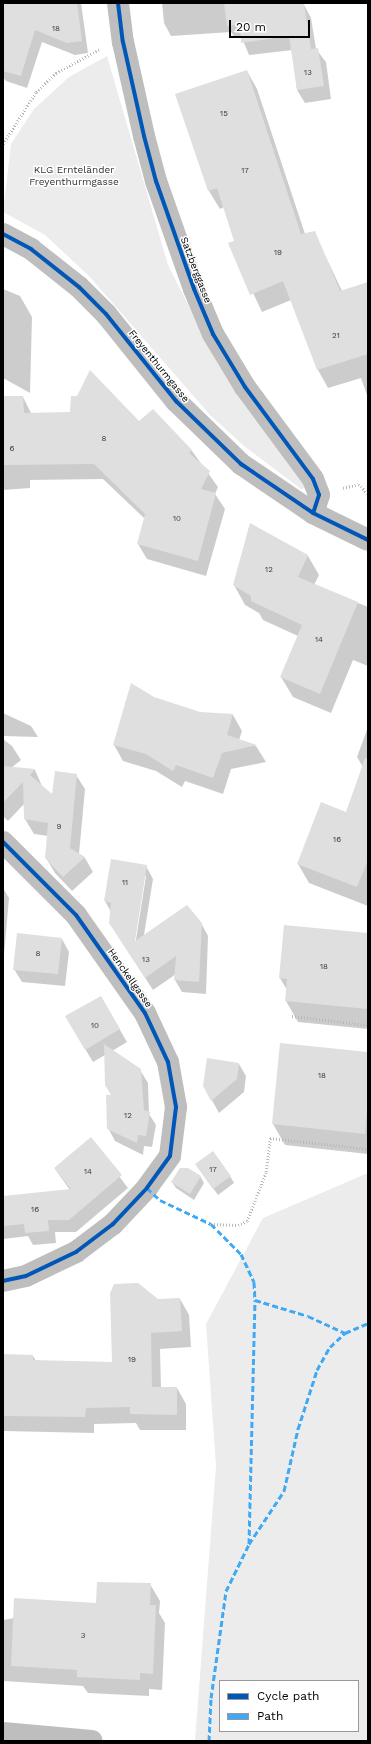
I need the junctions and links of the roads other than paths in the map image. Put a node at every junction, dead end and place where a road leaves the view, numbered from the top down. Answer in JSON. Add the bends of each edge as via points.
{"nodes":[{"id":1,"x":118,"y":3,"type":"edge"},
{"id":2,"x":3,"y":234,"type":"edge"},
{"id":3,"x":313,"y":513,"type":"junction"},
{"id":4,"x":368,"y":540,"type":"edge"},
{"id":5,"x":3,"y":842,"type":"edge"},
{"id":6,"x":3,"y":1280,"type":"edge"},
{"id":7,"x":3,"y":1733,"type":"edge"},
{"id":8,"x":92,"y":1741,"type":"edge"}],
"edges":[{"from":1,"to":3,"type":"street","name":"Satzberggasse","via":[[123,42],[144,136],[156,181],[194,289],[214,334],[245,387],[313,479],[319,495]]},
{"from":2,"to":3,"type":"street","name":"Freyenthurmgasse","via":[[49,262],[80,287],[106,314],[176,401],[241,464]]},
{"from":3,"to":4,"type":"street","name":"Freyenthurmgasse"},
{"from":5,"to":6,"type":"street","name":"Henckellgasse","via":[[76,915],[145,1013],[168,1062],[176,1107],[170,1156],[147,1188],[113,1224],[76,1252],[26,1276]]},
{"from":7,"to":8,"type":"street"}]}
